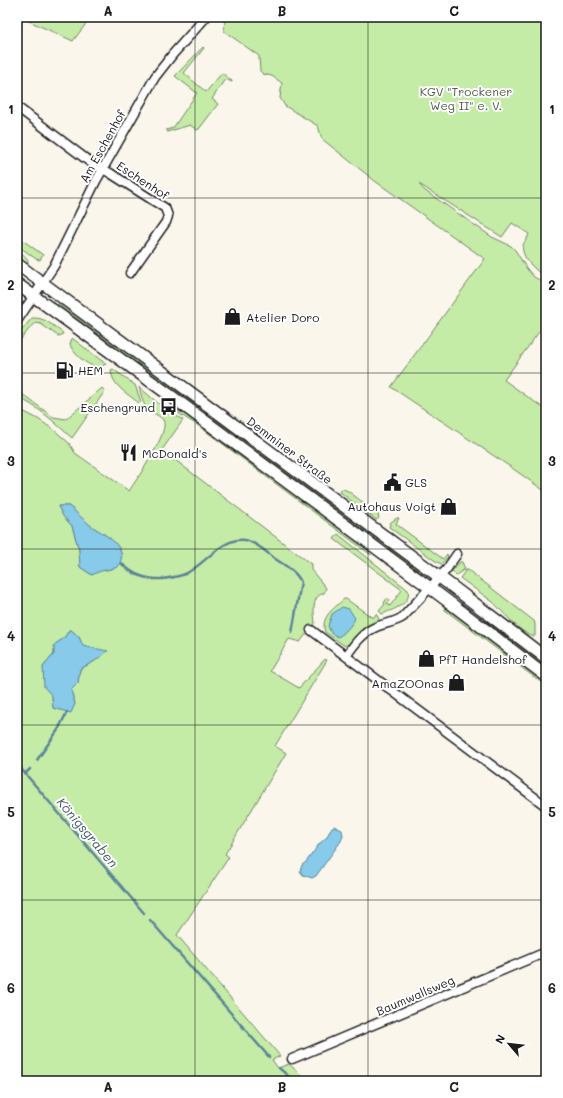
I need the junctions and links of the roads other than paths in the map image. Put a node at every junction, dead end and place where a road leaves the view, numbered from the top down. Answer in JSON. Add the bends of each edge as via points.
{"nodes":[{"id":1,"x":206,"y":17,"type":"edge"},
{"id":2,"x":17,"y":107,"type":"edge"},
{"id":3,"x":103,"y":169,"type":"junction"},
{"id":4,"x":17,"y":264,"type":"edge"},
{"id":5,"x":130,"y":273,"type":"dead end"},
{"id":6,"x":43,"y":282,"type":"junction"},
{"id":7,"x":17,"y":284,"type":"edge"},
{"id":8,"x":34,"y":296,"type":"junction"},
{"id":9,"x":17,"y":321,"type":"edge"},
{"id":10,"x":457,"y":554,"type":"dead end"},
{"id":11,"x":439,"y":577,"type":"junction"},
{"id":12,"x":429,"y":588,"type":"junction"},
{"id":13,"x":311,"y":630,"type":"dead end"},
{"id":14,"x":346,"y":656,"type":"junction"},
{"id":15,"x":546,"y":658,"type":"edge"},
{"id":16,"x":546,"y":676,"type":"edge"},
{"id":17,"x":546,"y":806,"type":"edge"},
{"id":18,"x":546,"y":952,"type":"edge"},
{"id":19,"x":292,"y":1059,"type":"dead end"}],
"edges":[{"from":1,"to":3,"type":"street","name":"Am Eschenhof","via":[[155,78]]},
{"from":2,"to":3,"type":"street"},
{"from":3,"to":5,"type":"street","name":"Eschenhof","via":[[163,206],[168,213],[166,222]]},
{"from":3,"to":6,"type":"street","name":"Am Eschenhof","via":[[57,260]]},
{"from":4,"to":6,"type":"main road","name":"Demminer Straße"},
{"from":6,"to":8,"type":"street","name":"Am Eschenhof"},
{"from":6,"to":11,"type":"main road","name":"Demminer Straße"},
{"from":7,"to":8,"type":"main road"},
{"from":8,"to":9,"type":"street"},
{"from":8,"to":12,"type":"main road"},
{"from":10,"to":11,"type":"street"},
{"from":11,"to":12,"type":"street"},
{"from":11,"to":15,"type":"main road","name":"Demminer Straße"},
{"from":12,"to":14,"type":"street","via":[[403,617],[375,627]]},
{"from":12,"to":16,"type":"main road"},
{"from":13,"to":14,"type":"street"},
{"from":14,"to":17,"type":"street"},
{"from":18,"to":19,"type":"street","name":"Baumwallsweg"}]}
